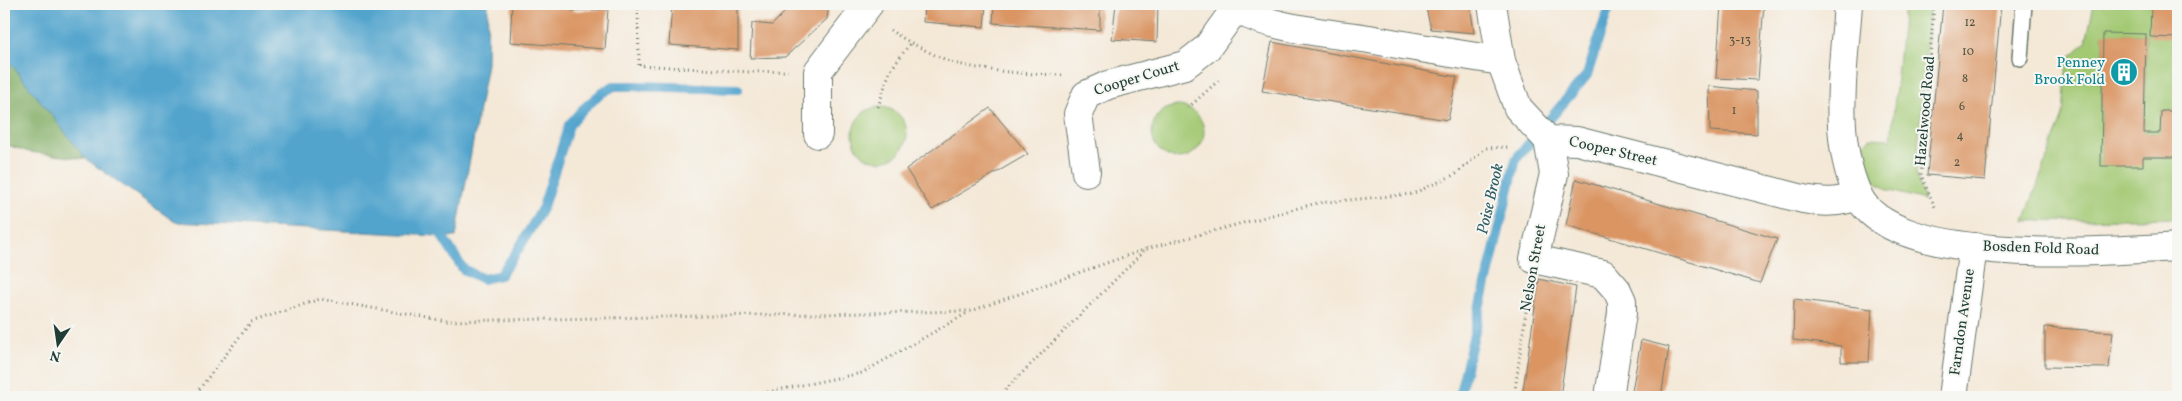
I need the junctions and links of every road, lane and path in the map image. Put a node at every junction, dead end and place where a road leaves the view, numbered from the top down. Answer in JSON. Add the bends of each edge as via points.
{"nodes":[{"id":1,"x":638,"y":4,"type":"edge"},
{"id":2,"x":1492,"y":4,"type":"edge"},
{"id":3,"x":1848,"y":4,"type":"edge"},
{"id":4,"x":1934,"y":4,"type":"edge"},
{"id":5,"x":2024,"y":4,"type":"edge"},
{"id":6,"x":1233,"y":6,"type":"edge"},
{"id":7,"x":867,"y":8,"type":"edge"},
{"id":8,"x":910,"y":42,"type":"junction"},
{"id":9,"x":2020,"y":58,"type":"dead end"},
{"id":10,"x":1501,"y":61,"type":"junction"},
{"id":11,"x":818,"y":70,"type":"junction"},
{"id":12,"x":1071,"y":76,"type":"dead end"},
{"id":13,"x":878,"y":107,"type":"dead end"},
{"id":14,"x":818,"y":134,"type":"dead end"},
{"id":15,"x":1548,"y":140,"type":"junction"},
{"id":16,"x":1486,"y":148,"type":"dead end"},
{"id":17,"x":1086,"y":172,"type":"dead end"},
{"id":18,"x":1858,"y":196,"type":"junction"},
{"id":19,"x":1962,"y":245,"type":"junction"},
{"id":20,"x":2178,"y":247,"type":"edge"},
{"id":21,"x":1146,"y":249,"type":"junction"},
{"id":22,"x":1534,"y":259,"type":"junction"},
{"id":23,"x":971,"y":311,"type":"junction"},
{"id":24,"x":193,"y":397,"type":"edge"},
{"id":25,"x":743,"y":397,"type":"edge"},
{"id":26,"x":998,"y":397,"type":"edge"},
{"id":27,"x":1514,"y":397,"type":"edge"},
{"id":28,"x":1609,"y":397,"type":"edge"},
{"id":29,"x":1953,"y":397,"type":"edge"}],
"edges":[{"from":1,"to":11,"type":"path","via":[[639,65],[750,72]]},
{"from":2,"to":10,"type":"street","name":"Cooper Street"},
{"from":3,"to":18,"type":"street","via":[[1842,137]]},
{"from":4,"to":19,"type":"path","name":"Hazelwood Road","via":[[1920,175]]},
{"from":5,"to":9,"type":"lane"},
{"from":6,"to":10,"type":"street","via":[[1258,19],[1293,27]]},
{"from":6,"to":17,"type":"street","name":"Cooper Court","via":[[1207,48],[1185,65],[1108,85],[1086,95],[1078,114]]},
{"from":7,"to":8,"type":"path"},
{"from":7,"to":11,"type":"street"},
{"from":8,"to":12,"type":"path","via":[[956,64],[1023,74]]},
{"from":8,"to":13,"type":"path","via":[[890,71]]},
{"from":10,"to":15,"type":"street","name":"Cooper Street","via":[[1518,108]]},
{"from":11,"to":14,"type":"street"},
{"from":15,"to":18,"type":"street","name":"Cooper Street","via":[[1577,141],[1803,199],[1838,202]]},
{"from":15,"to":22,"type":"street","name":"Nelson Street","via":[[1554,174]]},
{"from":16,"to":21,"type":"path","via":[[1456,174],[1412,194],[1317,203]]},
{"from":18,"to":19,"type":"street","name":"Bosden Fold Road","via":[[1880,220],[1910,234]]},
{"from":19,"to":20,"type":"street","name":"Bosden Fold Road","via":[[2024,252]]},
{"from":19,"to":29,"type":"street","name":"Farndon Avenue"},
{"from":21,"to":23,"type":"path"},
{"from":21,"to":26,"type":"path"},
{"from":22,"to":27,"type":"path","name":"Nelson Street"},
{"from":22,"to":28,"type":"street","via":[[1603,274],[1617,290],[1622,301],[1622,313]]},
{"from":23,"to":24,"type":"path","via":[[446,320],[320,300],[251,322]]},
{"from":23,"to":25,"type":"path","via":[[862,373]]}]}
